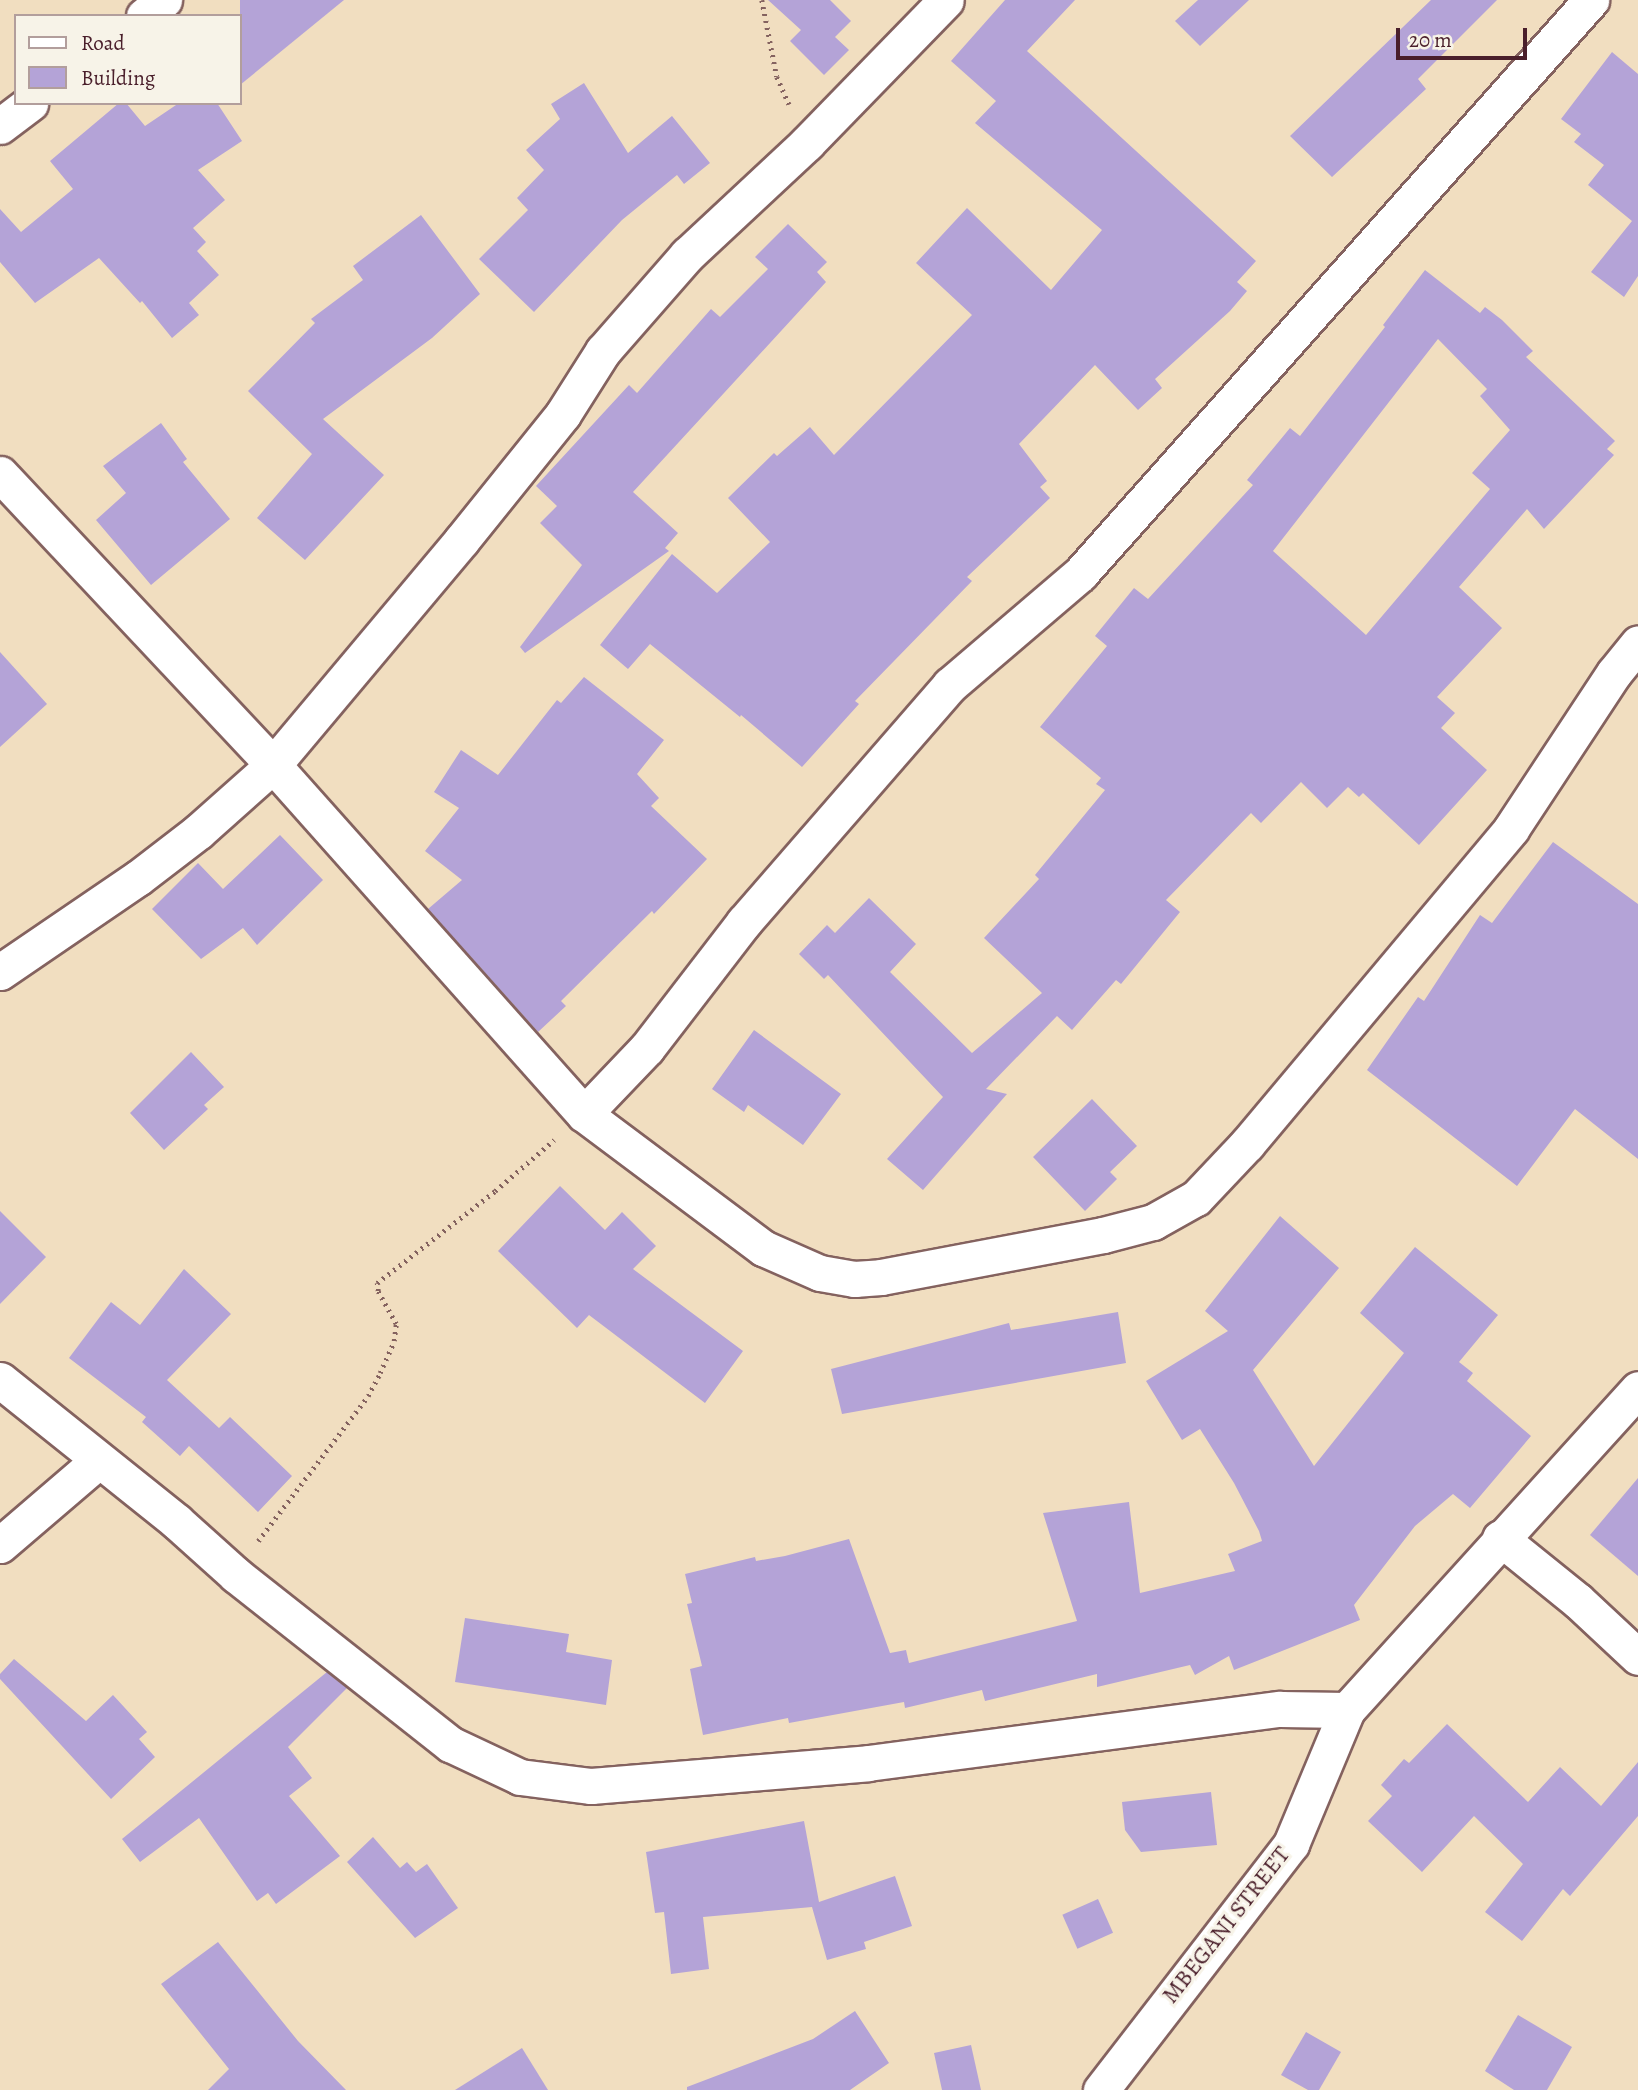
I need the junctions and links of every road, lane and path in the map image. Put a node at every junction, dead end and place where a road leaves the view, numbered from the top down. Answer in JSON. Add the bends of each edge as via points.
{"nodes":[{"id":1,"x":164,"y":0,"type":"edge"},
{"id":2,"x":762,"y":0,"type":"edge"},
{"id":3,"x":946,"y":0,"type":"edge"},
{"id":4,"x":1591,"y":0,"type":"edge"},
{"id":5,"x":146,"y":14,"type":"edge"},
{"id":6,"x":27,"y":105,"type":"edge"},
{"id":7,"x":0,"y":126,"type":"edge"},
{"id":8,"x":807,"y":143,"type":"junction"},
{"id":9,"x":0,"y":474,"type":"edge"},
{"id":10,"x":1638,"y":643,"type":"edge"},
{"id":11,"x":274,"y":765,"type":"junction"},
{"id":12,"x":0,"y":972,"type":"edge"},
{"id":13,"x":583,"y":1114,"type":"junction"},
{"id":14,"x":0,"y":1380,"type":"edge"},
{"id":15,"x":1638,"y":1389,"type":"edge"},
{"id":16,"x":99,"y":1460,"type":"junction"},
{"id":17,"x":1500,"y":1538,"type":"junction"},
{"id":18,"x":0,"y":1545,"type":"edge"},
{"id":19,"x":236,"y":1575,"type":"junction"},
{"id":20,"x":1638,"y":1657,"type":"edge"},
{"id":21,"x":1348,"y":1710,"type":"junction"},
{"id":22,"x":1101,"y":2090,"type":"edge"}],
"edges":[{"from":1,"to":5,"type":"street"},
{"from":2,"to":8,"type":"path","via":[[777,77]]},
{"from":3,"to":8,"type":"street"},
{"from":4,"to":13,"type":"street","via":[[1080,574],[950,685],[744,922],[647,1048]]},
{"from":6,"to":7,"type":"street"},
{"from":8,"to":11,"type":"street","via":[[687,255],[612,342],[563,414]]},
{"from":9,"to":11,"type":"street"},
{"from":10,"to":13,"type":"street","via":[[1511,829],[1247,1144],[1196,1198],[1153,1222],[881,1277],[854,1279],[820,1273],[763,1248]]},
{"from":11,"to":12,"type":"street","via":[[138,878]]},
{"from":11,"to":13,"type":"street"},
{"from":13,"to":19,"type":"path","via":[[495,1191],[379,1280],[378,1291],[396,1324],[380,1373],[368,1396]]},
{"from":14,"to":16,"type":"street"},
{"from":15,"to":17,"type":"street","name":"MBEGANI STREET"},
{"from":16,"to":18,"type":"street"},
{"from":16,"to":19,"type":"street"},
{"from":17,"to":20,"type":"street"},
{"from":17,"to":21,"type":"street","name":"MBEGANI STREET"},
{"from":19,"to":21,"type":"street","via":[[450,1744],[520,1777],[592,1786],[827,1767],[1280,1709]]},
{"from":21,"to":22,"type":"street","name":"MBEGANI STREET","via":[[1291,1844]]}]}
